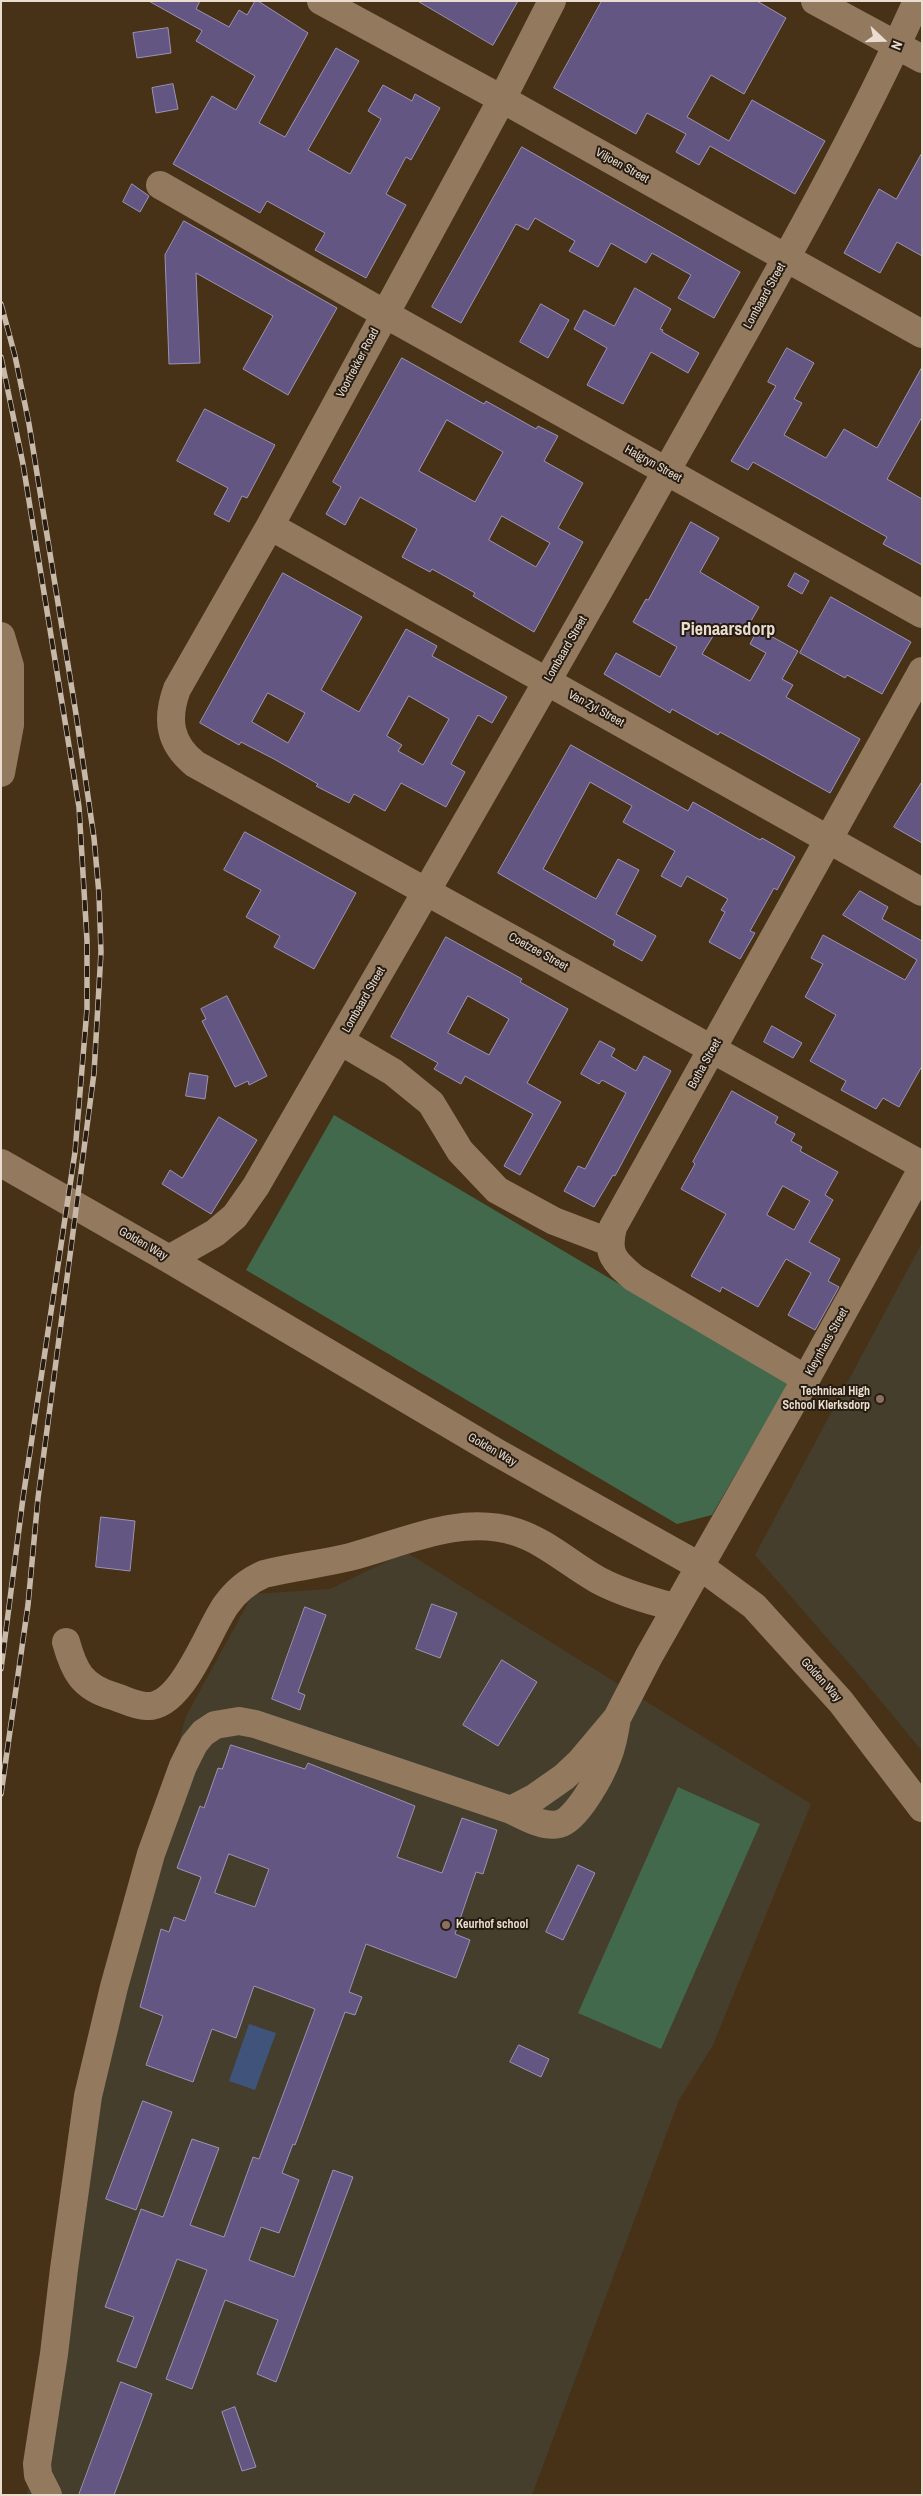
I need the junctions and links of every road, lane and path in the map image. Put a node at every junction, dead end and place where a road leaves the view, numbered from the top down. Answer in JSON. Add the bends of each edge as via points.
{"nodes":[{"id":1,"x":552,"y":1,"type":"edge"},
{"id":2,"x":815,"y":1,"type":"edge"},
{"id":3,"x":916,"y":1,"type":"edge"},
{"id":4,"x":331,"y":4,"type":"edge"},
{"id":5,"x":897,"y":45,"type":"junction"},
{"id":6,"x":922,"y":59,"type":"edge"},
{"id":7,"x":502,"y":99,"type":"junction"},
{"id":8,"x":160,"y":185,"type":"dead end"},
{"id":9,"x":786,"y":258,"type":"junction"},
{"id":10,"x":385,"y":314,"type":"junction"},
{"id":11,"x":922,"y":334,"type":"edge"},
{"id":12,"x":667,"y":471,"type":"junction"},
{"id":13,"x":270,"y":526,"type":"junction"},
{"id":14,"x":922,"y":614,"type":"edge"},
{"id":15,"x":1,"y":636,"type":"edge"},
{"id":16,"x":922,"y":671,"type":"edge"},
{"id":17,"x":548,"y":682,"type":"junction"},
{"id":18,"x":171,"y":726,"type":"joint"},
{"id":19,"x":1,"y":773,"type":"edge"},
{"id":20,"x":829,"y":840,"type":"junction"},
{"id":21,"x":427,"y":891,"type":"junction"},
{"id":22,"x":922,"y":892,"type":"edge"},
{"id":23,"x":340,"y":1040,"type":"junction"},
{"id":24,"x":714,"y":1049,"type":"junction"},
{"id":25,"x":922,"y":1165,"type":"edge"},
{"id":26,"x":11,"y":1168,"type":"edge"},
{"id":27,"x":922,"y":1169,"type":"edge"},
{"id":28,"x":609,"y":1242,"type":"junction"},
{"id":29,"x":168,"y":1259,"type":"junction"},
{"id":30,"x":806,"y":1379,"type":"junction"},
{"id":31,"x":701,"y":1567,"type":"junction"},
{"id":32,"x":676,"y":1608,"type":"junction"},
{"id":33,"x":66,"y":1642,"type":"dead end"},
{"id":34,"x":617,"y":1718,"type":"junction"},
{"id":35,"x":922,"y":1808,"type":"edge"},
{"id":36,"x":511,"y":1810,"type":"junction"},
{"id":37,"x":48,"y":2495,"type":"edge"}],
"edges":[{"from":1,"to":7,"type":"street","name":"Voortrekker Road"},
{"from":2,"to":5,"type":"street"},
{"from":3,"to":5,"type":"street","name":"Lombaard Street"},
{"from":4,"to":7,"type":"street","name":"Viljoen Street"},
{"from":5,"to":6,"type":"street"},
{"from":5,"to":9,"type":"street","name":"Lombaard Street"},
{"from":7,"to":9,"type":"street","name":"Viljoen Street"},
{"from":7,"to":10,"type":"street","name":"Voortrekker Road"},
{"from":8,"to":10,"type":"street","name":"Halgryn Street"},
{"from":9,"to":11,"type":"street","name":"Viljoen Street"},
{"from":9,"to":12,"type":"street","name":"Lombaard Street"},
{"from":10,"to":12,"type":"street","name":"Halgryn Street"},
{"from":10,"to":13,"type":"street","name":"Voortrekker Road"},
{"from":12,"to":14,"type":"street","name":"Halgryn Street"},
{"from":12,"to":17,"type":"street","name":"Lombaard Street"},
{"from":13,"to":17,"type":"street","name":"Van Zyl Street"},
{"from":13,"to":18,"type":"street","name":"Voortrekker Road","via":[[177,689],[170,709]]},
{"from":15,"to":19,"type":"street","via":[[10,666],[10,725]]},
{"from":16,"to":20,"type":"street","name":"Botha Street"},
{"from":17,"to":20,"type":"street","name":"Van Zyl Street"},
{"from":17,"to":21,"type":"street","name":"Lombaard Street"},
{"from":18,"to":21,"type":"street","name":"Coetzee Street","via":[[184,756],[195,764]]},
{"from":20,"to":22,"type":"street","name":"Van Zyl Street"},
{"from":20,"to":24,"type":"street","name":"Botha Street"},
{"from":21,"to":23,"type":"street","name":"Lombaard Street"},
{"from":21,"to":24,"type":"street","name":"Coetzee Street"},
{"from":23,"to":28,"type":"street","via":[[393,1072],[431,1103],[460,1151],[497,1190],[554,1222]]},
{"from":23,"to":29,"type":"street","name":"Lombaard Street","via":[[256,1186],[235,1216],[214,1233]]},
{"from":24,"to":25,"type":"street","name":"Coetzee Street"},
{"from":24,"to":28,"type":"street","name":"Botha Street","via":[[613,1227]]},
{"from":26,"to":29,"type":"street","name":"Golden Way"},
{"from":27,"to":30,"type":"street","name":"Kleynhans Street"},
{"from":28,"to":30,"type":"street","via":[[611,1254],[618,1265],[634,1278]]},
{"from":29,"to":31,"type":"street","name":"Golden Way","via":[[496,1452]]},
{"from":30,"to":31,"type":"street","name":"Kleynhans Street"},
{"from":31,"to":32,"type":"street","name":"Kleynhans Street"},
{"from":31,"to":35,"type":"street","name":"Golden Way","via":[[754,1606],[841,1702]]},
{"from":32,"to":33,"type":"street","via":[[599,1581],[518,1533],[478,1525],[421,1535],[349,1557],[264,1574],[251,1580],[225,1606],[182,1684],[158,1705],[146,1706],[109,1695],[92,1686],[73,1666]]},
{"from":32,"to":34,"type":"street","name":"Kleynhans Street"},
{"from":34,"to":36,"type":"street","via":[[564,1777]]},
{"from":34,"to":36,"type":"street","via":[[608,1758],[571,1818],[559,1824],[548,1824]]},
{"from":36,"to":37,"type":"street","via":[[255,1724],[239,1721],[215,1725],[194,1744],[151,1854],[88,2096],[37,2464],[38,2475]]}]}
